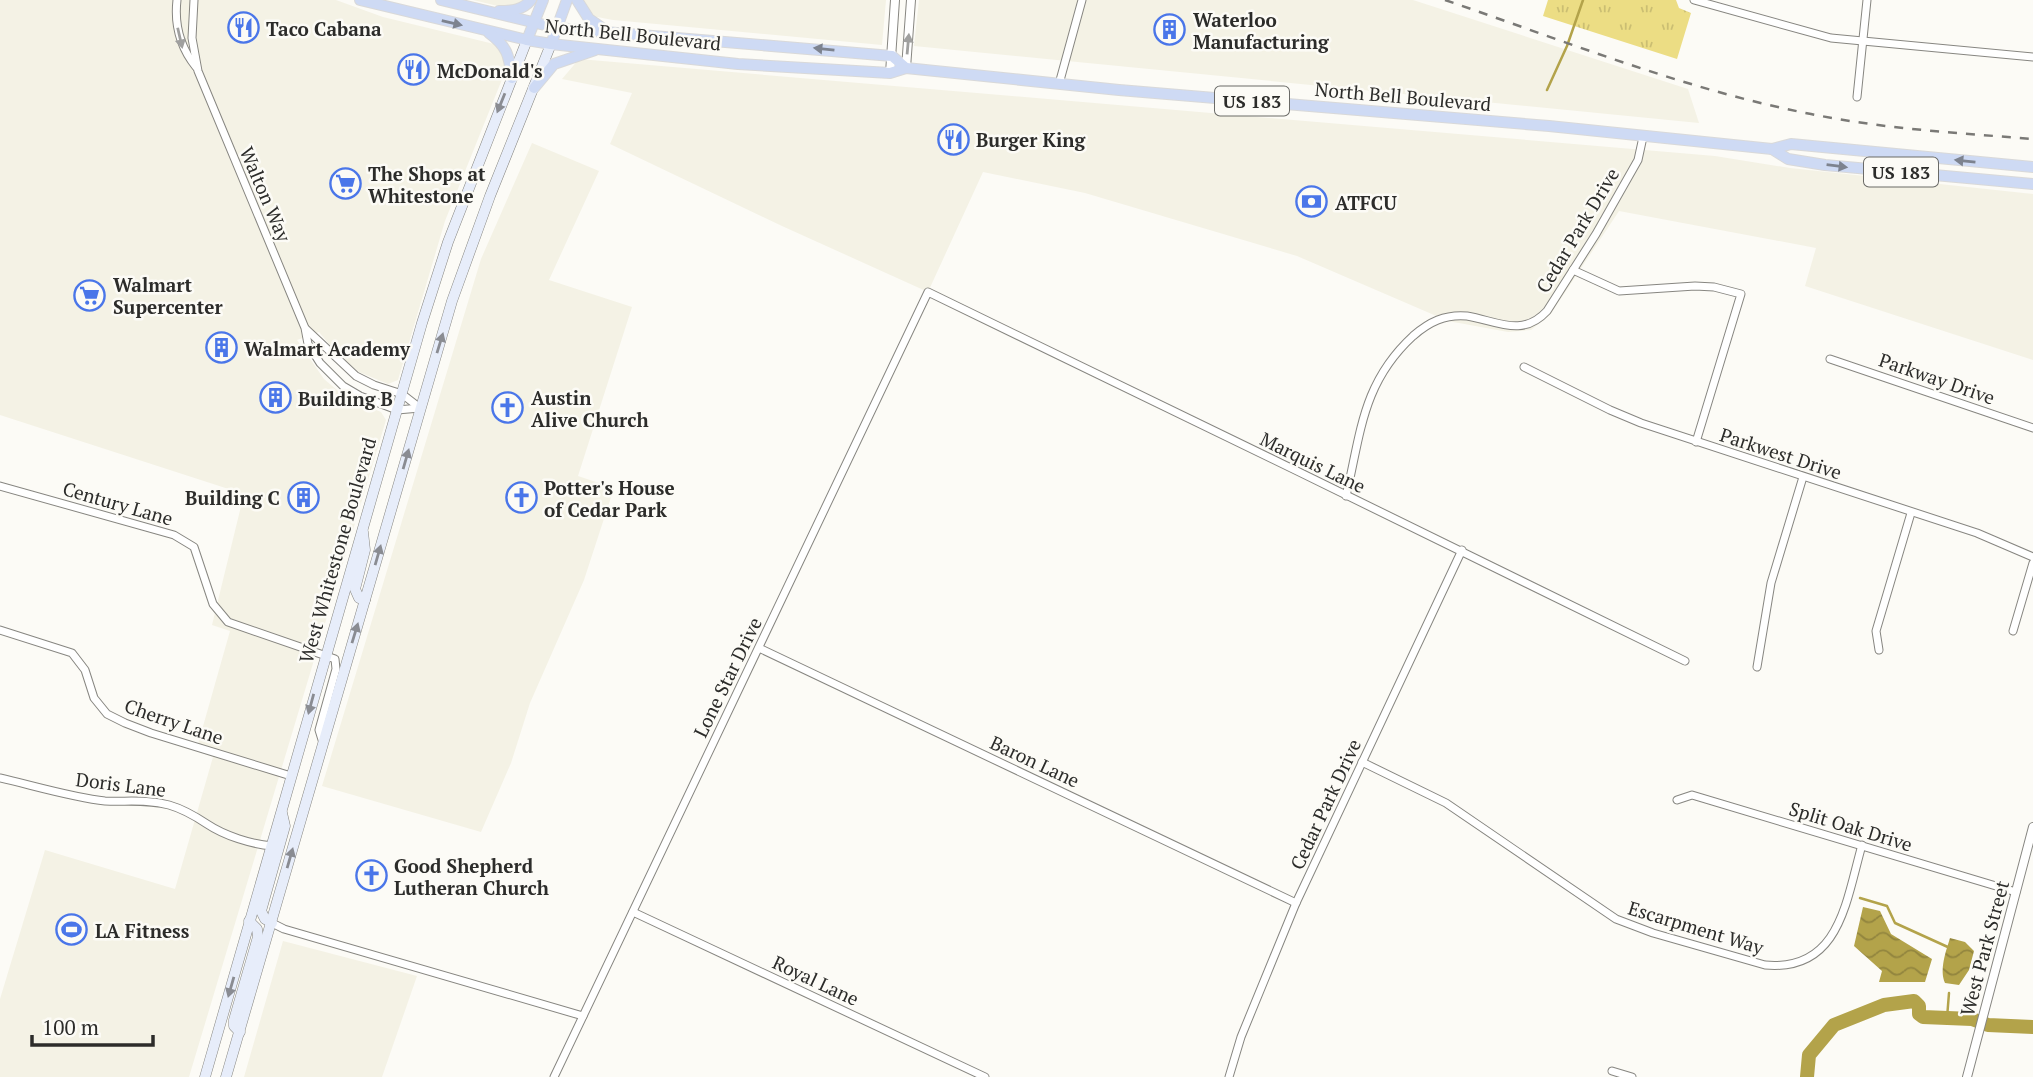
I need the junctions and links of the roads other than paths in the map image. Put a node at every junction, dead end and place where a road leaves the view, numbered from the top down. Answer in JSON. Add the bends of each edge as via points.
{"nodes":[{"id":1,"x":177,"y":0,"type":"edge"},
{"id":2,"x":194,"y":0,"type":"edge"},
{"id":3,"x":360,"y":0,"type":"edge"},
{"id":4,"x":440,"y":0,"type":"edge"},
{"id":5,"x":531,"y":0,"type":"edge"},
{"id":6,"x":543,"y":0,"type":"edge"},
{"id":7,"x":567,"y":0,"type":"edge"},
{"id":8,"x":577,"y":0,"type":"edge"},
{"id":9,"x":895,"y":0,"type":"edge"},
{"id":10,"x":911,"y":0,"type":"edge"},
{"id":11,"x":1082,"y":0,"type":"edge"},
{"id":12,"x":1694,"y":0,"type":"edge"},
{"id":13,"x":1867,"y":0,"type":"edge"},
{"id":14,"x":478,"y":10,"type":"junction"},
{"id":15,"x":534,"y":24,"type":"junction"},
{"id":16,"x":557,"y":28,"type":"junction"},
{"id":17,"x":484,"y":30,"type":"junction"},
{"id":18,"x":611,"y":34,"type":"junction"},
{"id":19,"x":527,"y":40,"type":"junction"},
{"id":20,"x":1863,"y":43,"type":"junction"},
{"id":21,"x":551,"y":44,"type":"junction"},
{"id":22,"x":598,"y":49,"type":"junction"},
{"id":23,"x":892,"y":56,"type":"junction"},
{"id":24,"x":2033,"y":57,"type":"edge"},
{"id":25,"x":906,"y":68,"type":"junction"},
{"id":26,"x":198,"y":71,"type":"junction"},
{"id":27,"x":890,"y":73,"type":"junction"},
{"id":28,"x":512,"y":78,"type":"junction"},
{"id":29,"x":1059,"y":84,"type":"junction"},
{"id":30,"x":534,"y":88,"type":"junction"},
{"id":31,"x":1857,"y":97,"type":"dead end"},
{"id":32,"x":1643,"y":137,"type":"junction"},
{"id":33,"x":1772,"y":149,"type":"junction"},
{"id":34,"x":2033,"y":167,"type":"edge"},
{"id":35,"x":2033,"y":184,"type":"edge"},
{"id":36,"x":1573,"y":270,"type":"junction"},
{"id":37,"x":928,"y":292,"type":"joint"},
{"id":38,"x":305,"y":328,"type":"junction"},
{"id":39,"x":1830,"y":359,"type":"dead end"},
{"id":40,"x":1524,"y":367,"type":"dead end"},
{"id":41,"x":402,"y":394,"type":"junction"},
{"id":42,"x":420,"y":408,"type":"junction"},
{"id":43,"x":397,"y":410,"type":"junction"},
{"id":44,"x":2033,"y":428,"type":"edge"},
{"id":45,"x":1696,"y":442,"type":"junction"},
{"id":46,"x":1803,"y":477,"type":"junction"},
{"id":47,"x":0,"y":486,"type":"edge"},
{"id":48,"x":1346,"y":496,"type":"junction"},
{"id":49,"x":1911,"y":513,"type":"junction"},
{"id":50,"x":363,"y":521,"type":"junction"},
{"id":51,"x":1462,"y":550,"type":"junction"},
{"id":52,"x":2033,"y":557,"type":"edge"},
{"id":53,"x":2033,"y":563,"type":"edge"},
{"id":54,"x":365,"y":600,"type":"junction"},
{"id":55,"x":0,"y":630,"type":"edge"},
{"id":56,"x":2013,"y":631,"type":"dead end"},
{"id":57,"x":759,"y":648,"type":"junction"},
{"id":58,"x":1879,"y":650,"type":"dead end"},
{"id":59,"x":325,"y":654,"type":"junction"},
{"id":60,"x":1685,"y":661,"type":"dead end"},
{"id":61,"x":1757,"y":667,"type":"dead end"},
{"id":62,"x":323,"y":743,"type":"junction"},
{"id":63,"x":1362,"y":762,"type":"junction"},
{"id":64,"x":291,"y":775,"type":"junction"},
{"id":65,"x":0,"y":778,"type":"edge"},
{"id":66,"x":1677,"y":800,"type":"dead end"},
{"id":67,"x":282,"y":813,"type":"junction"},
{"id":68,"x":2033,"y":827,"type":"edge"},
{"id":69,"x":1862,"y":845,"type":"junction"},
{"id":70,"x":272,"y":846,"type":"junction"},
{"id":71,"x":2016,"y":892,"type":"junction"},
{"id":72,"x":1296,"y":903,"type":"junction"},
{"id":73,"x":633,"y":912,"type":"junction"},
{"id":74,"x":249,"y":921,"type":"junction"},
{"id":75,"x":272,"y":923,"type":"junction"},
{"id":76,"x":583,"y":1016,"type":"junction"},
{"id":77,"x":240,"y":1032,"type":"junction"},
{"id":78,"x":1612,"y":1071,"type":"dead end"},
{"id":79,"x":969,"y":1073,"type":"edge"},
{"id":80,"x":205,"y":1077,"type":"edge"},
{"id":81,"x":226,"y":1077,"type":"edge"},
{"id":82,"x":554,"y":1077,"type":"edge"},
{"id":83,"x":985,"y":1077,"type":"edge"},
{"id":84,"x":1229,"y":1077,"type":"edge"},
{"id":85,"x":1632,"y":1077,"type":"edge"},
{"id":86,"x":1967,"y":1077,"type":"edge"}],
"edges":[{"from":1,"to":26,"type":"street","name":"Walton Way","one_way":true,"via":[[180,40]]},
{"from":2,"to":26,"type":"street","name":"Walton Way","via":[[192,38]]},
{"from":3,"to":17,"type":"main road","name":"North Bell Boulevard","number":"US 183","one_way":true},
{"from":4,"to":14,"type":"main road","name":"North Bell Boulevard"},
{"from":5,"to":14,"type":"main road","via":[[512,11]]},
{"from":6,"to":15,"type":"main road"},
{"from":7,"to":16,"type":"main road"},
{"from":8,"to":18,"type":"main road","via":[[589,19]]},
{"from":9,"to":23,"type":"street"},
{"from":25,"to":10,"type":"street","one_way":true},
{"from":11,"to":29,"type":"street"},
{"from":12,"to":20,"type":"street"},
{"from":13,"to":20,"type":"street"},
{"from":14,"to":15,"type":"main road","name":"North Bell Boulevard"},
{"from":15,"to":16,"type":"main road","name":"North Bell Boulevard"},
{"from":15,"to":19,"type":"main road"},
{"from":16,"to":18,"type":"main road","name":"North Bell Boulevard"},
{"from":16,"to":21,"type":"main road"},
{"from":17,"to":19,"type":"main road","name":"North Bell Boulevard","number":"US 183"},
{"from":17,"to":28,"type":"main road","via":[[499,40],[509,55]]},
{"from":23,"to":18,"type":"main road","name":"North Bell Boulevard","one_way":true},
{"from":19,"to":21,"type":"main road","name":"North Bell Boulevard","number":"US 183"},
{"from":19,"to":28,"type":"main road","name":"West Whitestone Boulevard"},
{"from":20,"to":24,"type":"street"},
{"from":20,"to":31,"type":"street"},
{"from":21,"to":22,"type":"main road","name":"North Bell Boulevard","number":"US 183"},
{"from":21,"to":30,"type":"main road","name":"West Whitestone Boulevard"},
{"from":22,"to":27,"type":"main road","name":"North Bell Boulevard","number":"US 183"},
{"from":22,"to":30,"type":"main road","via":[[554,64]]},
{"from":23,"to":25,"type":"main road"},
{"from":23,"to":27,"type":"street"},
{"from":25,"to":27,"type":"main road","name":"North Bell Boulevard","number":"US 183"},
{"from":25,"to":29,"type":"main road","name":"North Bell Boulevard","number":"US 183"},
{"from":26,"to":38,"type":"street","name":"Walton Way"},
{"from":28,"to":41,"type":"main road","name":"West Whitestone Boulevard","one_way":true,"via":[[448,242]]},
{"from":29,"to":32,"type":"main road","name":"North Bell Boulevard","number":"US 183"},
{"from":42,"to":30,"type":"main road","name":"West Whitestone Boulevard","one_way":true,"via":[[467,257]]},
{"from":32,"to":33,"type":"main road","name":"North Bell Boulevard","number":"US 183"},
{"from":32,"to":36,"type":"street","name":"Cedar Park Drive","via":[[1638,160]]},
{"from":34,"to":33,"type":"main road","name":"North Bell Boulevard","number":"US 183","one_way":true,"via":[[1791,144]]},
{"from":33,"to":35,"type":"main road","name":"North Bell Boulevard","number":"US 183","one_way":true,"via":[[1788,159],[1825,165]]},
{"from":36,"to":45,"type":"street","via":[[1619,291],[1695,286],[1741,294]]},
{"from":36,"to":48,"type":"street","name":"Cedar Park Drive","via":[[1547,312],[1530,325],[1513,327],[1468,317],[1443,317],[1404,345],[1377,379],[1368,399]]},
{"from":37,"to":48,"type":"street","name":"Marquis Lane"},
{"from":37,"to":57,"type":"street","name":"Lone Star Drive"},
{"from":38,"to":41,"type":"street","name":"Walton Way","via":[[356,376]]},
{"from":38,"to":43,"type":"street","name":"Walton Way","via":[[308,344],[326,371],[360,396]]},
{"from":39,"to":44,"type":"street","name":"Parkway Drive"},
{"from":40,"to":45,"type":"street","name":"Parkwest Drive","via":[[1610,410]]},
{"from":41,"to":42,"type":"street","name":"Walton Way"},
{"from":41,"to":43,"type":"main road","name":"West Whitestone Boulevard"},
{"from":42,"to":43,"type":"street","name":"Walton Way"},
{"from":54,"to":42,"type":"main road","name":"West Whitestone Boulevard","one_way":true},
{"from":43,"to":50,"type":"main road","name":"West Whitestone Boulevard"},
{"from":45,"to":46,"type":"street","name":"Parkwest Drive"},
{"from":46,"to":49,"type":"street","name":"Parkwest Drive"},
{"from":46,"to":61,"type":"street","via":[[1772,583]]},
{"from":47,"to":59,"type":"street","name":"Century Lane","via":[[174,535],[194,547],[213,604],[228,622]]},
{"from":48,"to":51,"type":"street","name":"Marquis Lane"},
{"from":49,"to":52,"type":"street","name":"Parkwest Drive","via":[[1977,533]]},
{"from":49,"to":58,"type":"street","via":[[1876,631]]},
{"from":50,"to":54,"type":"main road","via":[[365,550],[355,589]]},
{"from":50,"to":59,"type":"main road","name":"West Whitestone Boulevard"},
{"from":51,"to":60,"type":"street","name":"Marquis Lane"},
{"from":51,"to":63,"type":"street","name":"Cedar Park Drive"},
{"from":53,"to":56,"type":"street"},
{"from":62,"to":54,"type":"main road","name":"West Whitestone Boulevard","one_way":true},
{"from":55,"to":64,"type":"street","name":"Cherry Lane","via":[[72,653],[85,670],[94,698],[107,714],[125,723]]},
{"from":57,"to":72,"type":"street","name":"Baron Lane"},
{"from":57,"to":73,"type":"street","name":"Lone Star Drive"},
{"from":59,"to":62,"type":"street","via":[[335,659],[337,669],[319,730]]},
{"from":59,"to":64,"type":"main road","name":"West Whitestone Boulevard","one_way":true},
{"from":75,"to":62,"type":"main road","name":"West Whitestone Boulevard","one_way":true},
{"from":63,"to":69,"type":"street","name":"Escarpment Way","via":[[1447,803],[1616,919],[1765,965],[1799,963],[1828,943],[1838,927]]},
{"from":63,"to":72,"type":"street","name":"Cedar Park Drive"},
{"from":64,"to":67,"type":"main road","name":"West Whitestone Boulevard"},
{"from":65,"to":70,"type":"street","name":"Doris Lane","via":[[103,801],[170,805],[228,834]]},
{"from":66,"to":69,"type":"street","name":"Split Oak Drive","via":[[1692,795]]},
{"from":67,"to":70,"type":"main road","name":"West Whitestone Boulevard"},
{"from":67,"to":75,"type":"main road","via":[[285,826],[261,911]]},
{"from":68,"to":71,"type":"street","name":"West Park Street"},
{"from":69,"to":71,"type":"street","name":"Split Oak Drive"},
{"from":70,"to":74,"type":"main road","name":"West Whitestone Boulevard"},
{"from":71,"to":86,"type":"street","name":"West Park Street"},
{"from":72,"to":84,"type":"street","name":"Cedar Park Drive"},
{"from":73,"to":76,"type":"street","name":"Lone Star Drive"},
{"from":73,"to":79,"type":"street","name":"Royal Lane"},
{"from":74,"to":77,"type":"main road","via":[[258,937],[234,1020]]},
{"from":74,"to":80,"type":"main road","name":"West Whitestone Boulevard","one_way":true},
{"from":75,"to":76,"type":"street"},
{"from":75,"to":77,"type":"main road","name":"West Whitestone Boulevard"},
{"from":76,"to":82,"type":"street","name":"Lone Star Drive"},
{"from":77,"to":81,"type":"main road","name":"West Whitestone Boulevard"},
{"from":78,"to":85,"type":"street"},
{"from":79,"to":83,"type":"street","name":"Royal Lane"}]}
